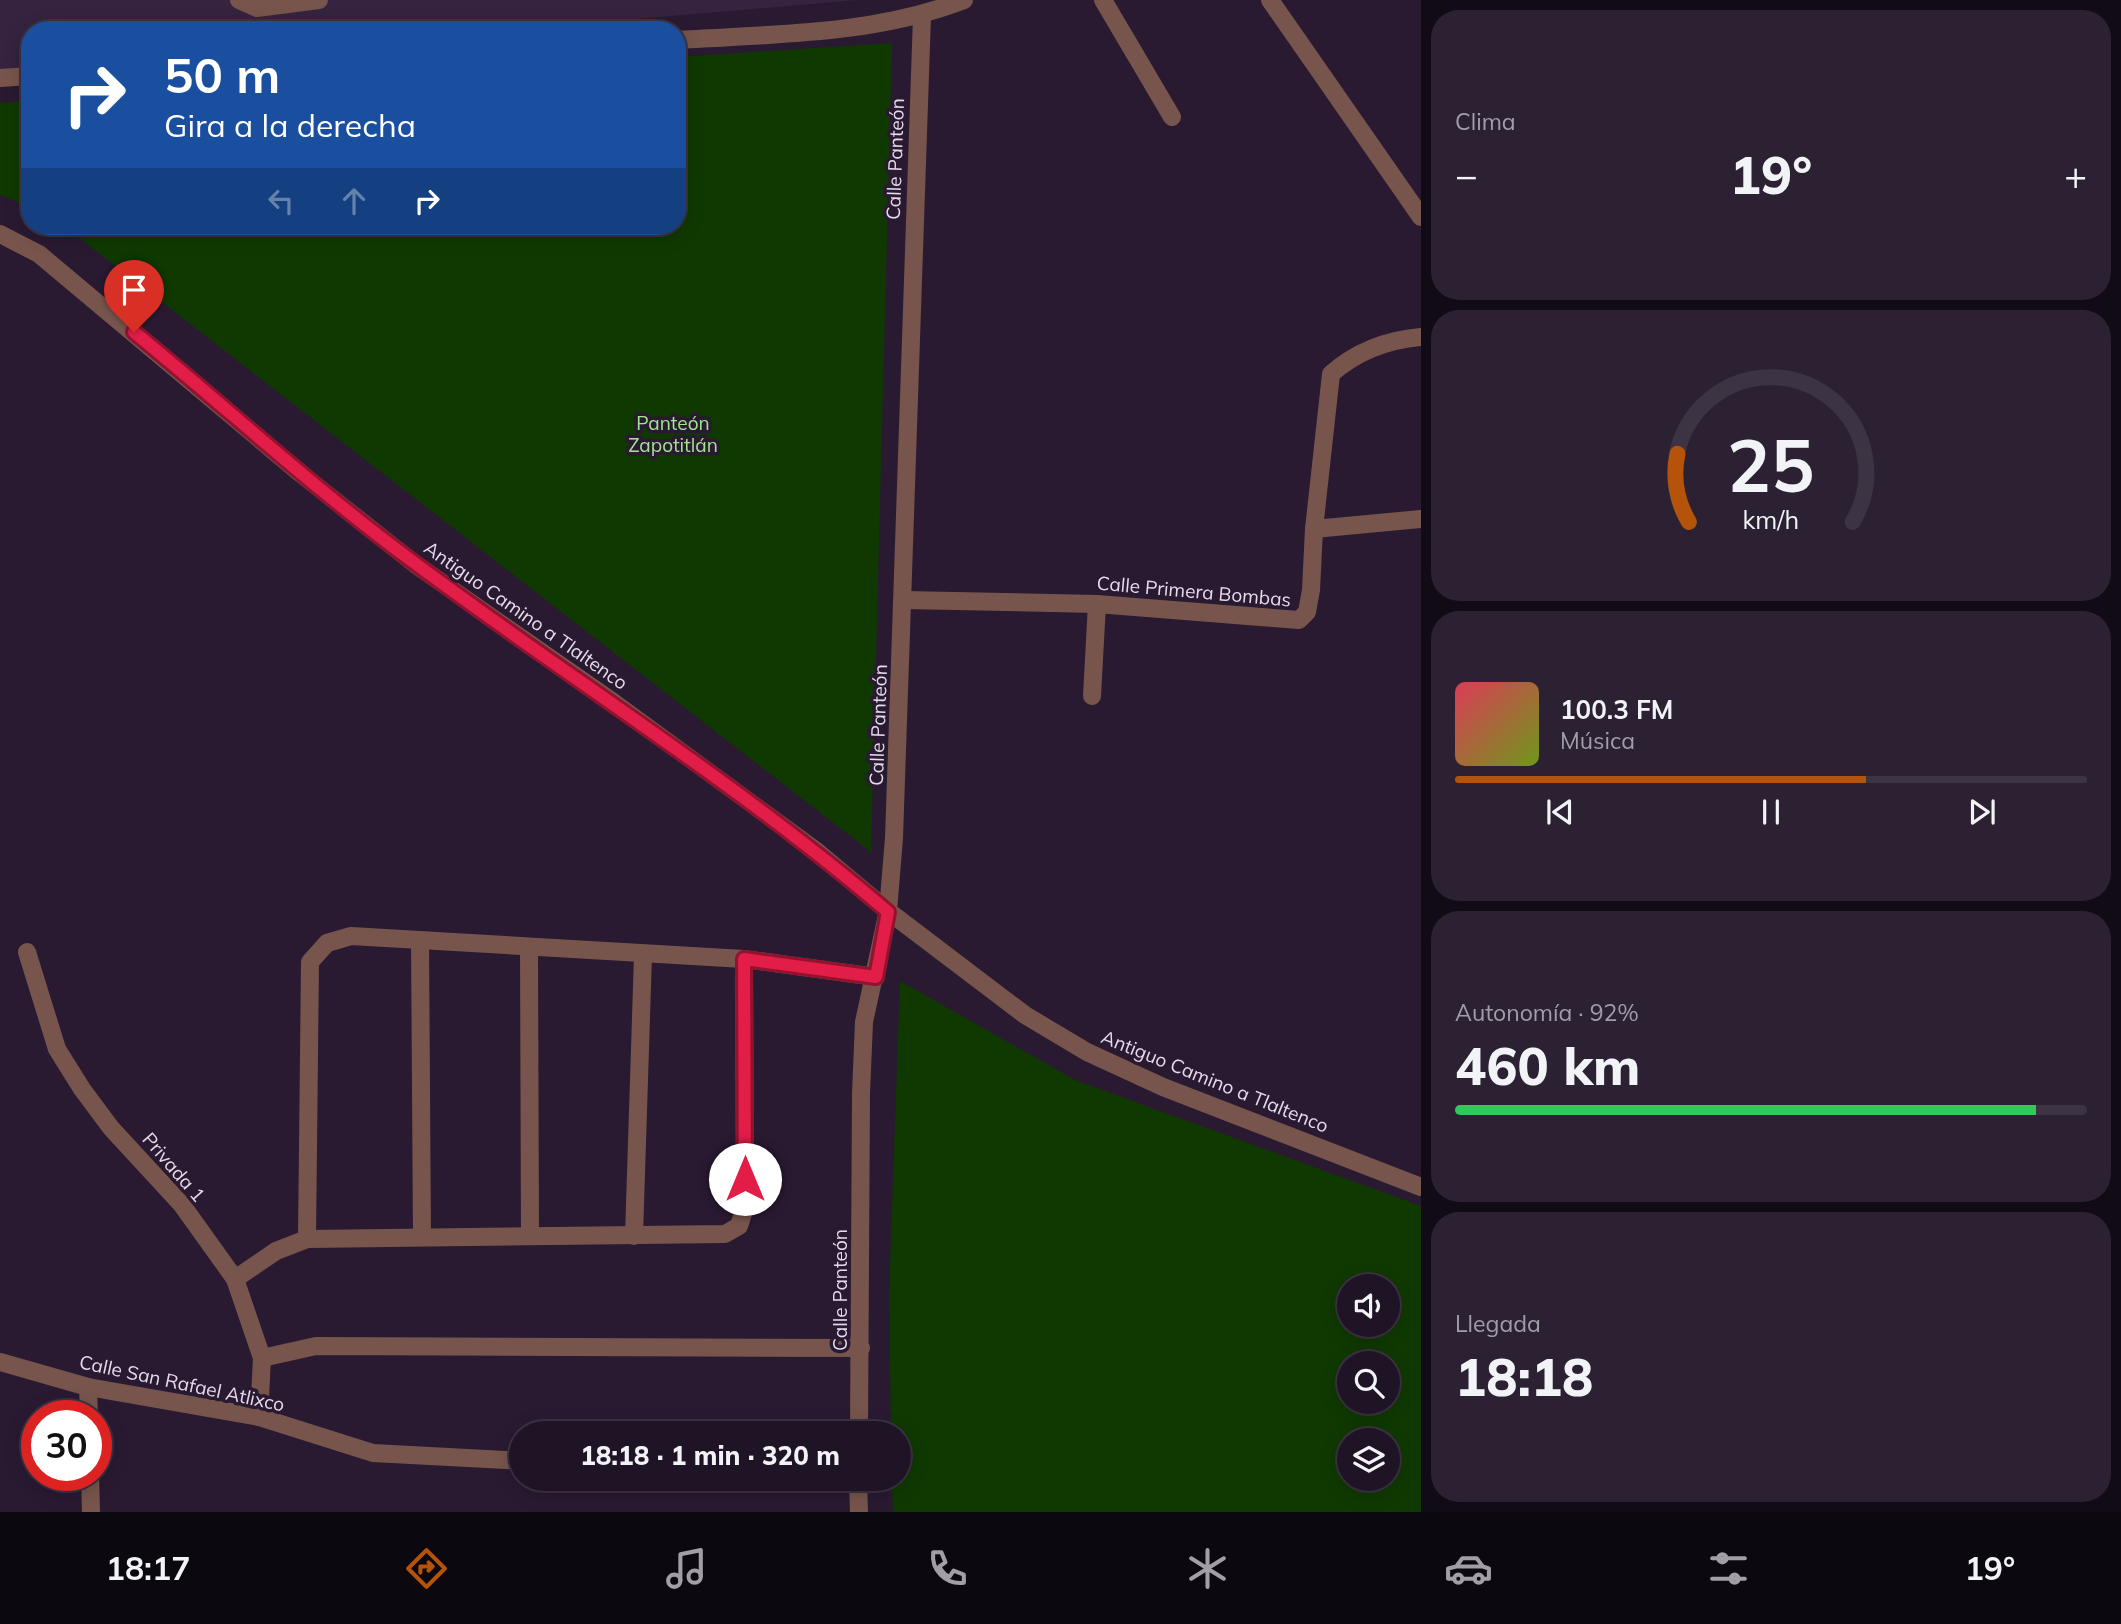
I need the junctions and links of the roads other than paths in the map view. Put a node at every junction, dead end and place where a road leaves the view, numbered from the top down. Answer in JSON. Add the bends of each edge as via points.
{"nodes":[{"id":1,"x":239,"y":0,"type":"edge"},
{"id":2,"x":319,"y":0,"type":"edge"},
{"id":3,"x":964,"y":0,"type":"edge"},
{"id":4,"x":1103,"y":0,"type":"edge"},
{"id":5,"x":1270,"y":0,"type":"edge"},
{"id":6,"x":922,"y":16,"type":"junction"},
{"id":7,"x":686,"y":40,"type":"edge"},
{"id":8,"x":21,"y":77,"type":"edge"},
{"id":9,"x":0,"y":78,"type":"edge"},
{"id":10,"x":1172,"y":117,"type":"dead end"},
{"id":11,"x":1421,"y":218,"type":"edge"},
{"id":12,"x":0,"y":234,"type":"edge"},
{"id":13,"x":1421,"y":337,"type":"edge"},
{"id":14,"x":1421,"y":519,"type":"edge"},
{"id":15,"x":1314,"y":529,"type":"junction"},
{"id":16,"x":904,"y":600,"type":"junction"},
{"id":17,"x":1097,"y":604,"type":"junction"},
{"id":18,"x":1092,"y":696,"type":"dead end"},
{"id":19,"x":888,"y":912,"type":"junction"},
{"id":20,"x":420,"y":941,"type":"junction"},
{"id":21,"x":529,"y":948,"type":"junction"},
{"id":22,"x":27,"y":952,"type":"dead end"},
{"id":23,"x":643,"y":955,"type":"junction"},
{"id":24,"x":744,"y":959,"type":"junction"},
{"id":25,"x":876,"y":977,"type":"junction"},
{"id":26,"x":1421,"y":1187,"type":"edge"},
{"id":27,"x":530,"y":1235,"type":"junction"},
{"id":28,"x":634,"y":1236,"type":"junction"},
{"id":29,"x":422,"y":1237,"type":"junction"},
{"id":30,"x":307,"y":1239,"type":"junction"},
{"id":31,"x":235,"y":1279,"type":"junction"},
{"id":32,"x":861,"y":1348,"type":"junction"},
{"id":33,"x":262,"y":1358,"type":"junction"},
{"id":34,"x":0,"y":1362,"type":"edge"},
{"id":35,"x":88,"y":1387,"type":"junction"},
{"id":36,"x":88,"y":1400,"type":"edge"},
{"id":37,"x":259,"y":1417,"type":"junction"},
{"id":38,"x":859,"y":1421,"type":"edge"},
{"id":39,"x":509,"y":1460,"type":"edge"},
{"id":40,"x":90,"y":1491,"type":"edge"},
{"id":41,"x":859,"y":1491,"type":"edge"},
{"id":42,"x":91,"y":1512,"type":"edge"},
{"id":43,"x":859,"y":1512,"type":"edge"}],
"edges":[{"from":1,"to":2,"type":"street","via":[[257,8]]},
{"from":3,"to":6,"type":"street"},
{"from":4,"to":10,"type":"street"},
{"from":5,"to":11,"type":"street"},
{"from":6,"to":7,"type":"street","via":[[822,32]]},
{"from":6,"to":16,"type":"street","name":"Calle Panteón"},
{"from":8,"to":9,"type":"street"},
{"from":12,"to":19,"type":"street","name":"Antiguo Camino a Tlaltenco","via":[[39,254],[415,564],[815,850]]},
{"from":13,"to":15,"type":"street","name":"Calle Primera Bombas","via":[[1372,347],[1331,374]]},
{"from":14,"to":15,"type":"street"},
{"from":15,"to":17,"type":"street","name":"Calle Primera Bombas","via":[[1311,590],[1307,612],[1299,620]]},
{"from":16,"to":17,"type":"street","name":"Calle Primera Bombas"},
{"from":16,"to":19,"type":"street","name":"Calle Panteón"},
{"from":17,"to":18,"type":"street"},
{"from":19,"to":25,"type":"street","name":"Calle Panteón"},
{"from":19,"to":26,"type":"street","name":"Antiguo Camino a Tlaltenco","via":[[1025,1015],[1087,1052],[1163,1087]]},
{"from":20,"to":21,"type":"street"},
{"from":20,"to":29,"type":"street"},
{"from":20,"to":30,"type":"street","via":[[351,936],[327,943],[310,962]]},
{"from":21,"to":23,"type":"street"},
{"from":21,"to":27,"type":"street"},
{"from":22,"to":31,"type":"street","name":"Privada 1","via":[[57,1049],[82,1089],[181,1205]]},
{"from":23,"to":24,"type":"street"},
{"from":23,"to":28,"type":"street"},
{"from":24,"to":25,"type":"street"},
{"from":24,"to":28,"type":"street","via":[[745,1207],[739,1226],[725,1234]]},
{"from":25,"to":32,"type":"street","name":"Calle Panteón","via":[[864,1022],[861,1093]]},
{"from":27,"to":28,"type":"street"},
{"from":27,"to":29,"type":"street"},
{"from":29,"to":30,"type":"street"},
{"from":30,"to":31,"type":"street","via":[[276,1251]]},
{"from":31,"to":33,"type":"street","name":"Privada 1"},
{"from":32,"to":33,"type":"street","via":[[316,1346]]},
{"from":32,"to":38,"type":"street","name":"Calle Panteón"},
{"from":33,"to":37,"type":"street","name":"Privada 1"},
{"from":34,"to":35,"type":"street","name":"Calle San Rafael Atlixco"},
{"from":35,"to":36,"type":"street"},
{"from":35,"to":37,"type":"street","name":"Calle San Rafael Atlixco"},
{"from":37,"to":39,"type":"street","name":"Calle San Rafael Atlixco","via":[[373,1453]]},
{"from":40,"to":42,"type":"street"},
{"from":41,"to":43,"type":"street"}]}
